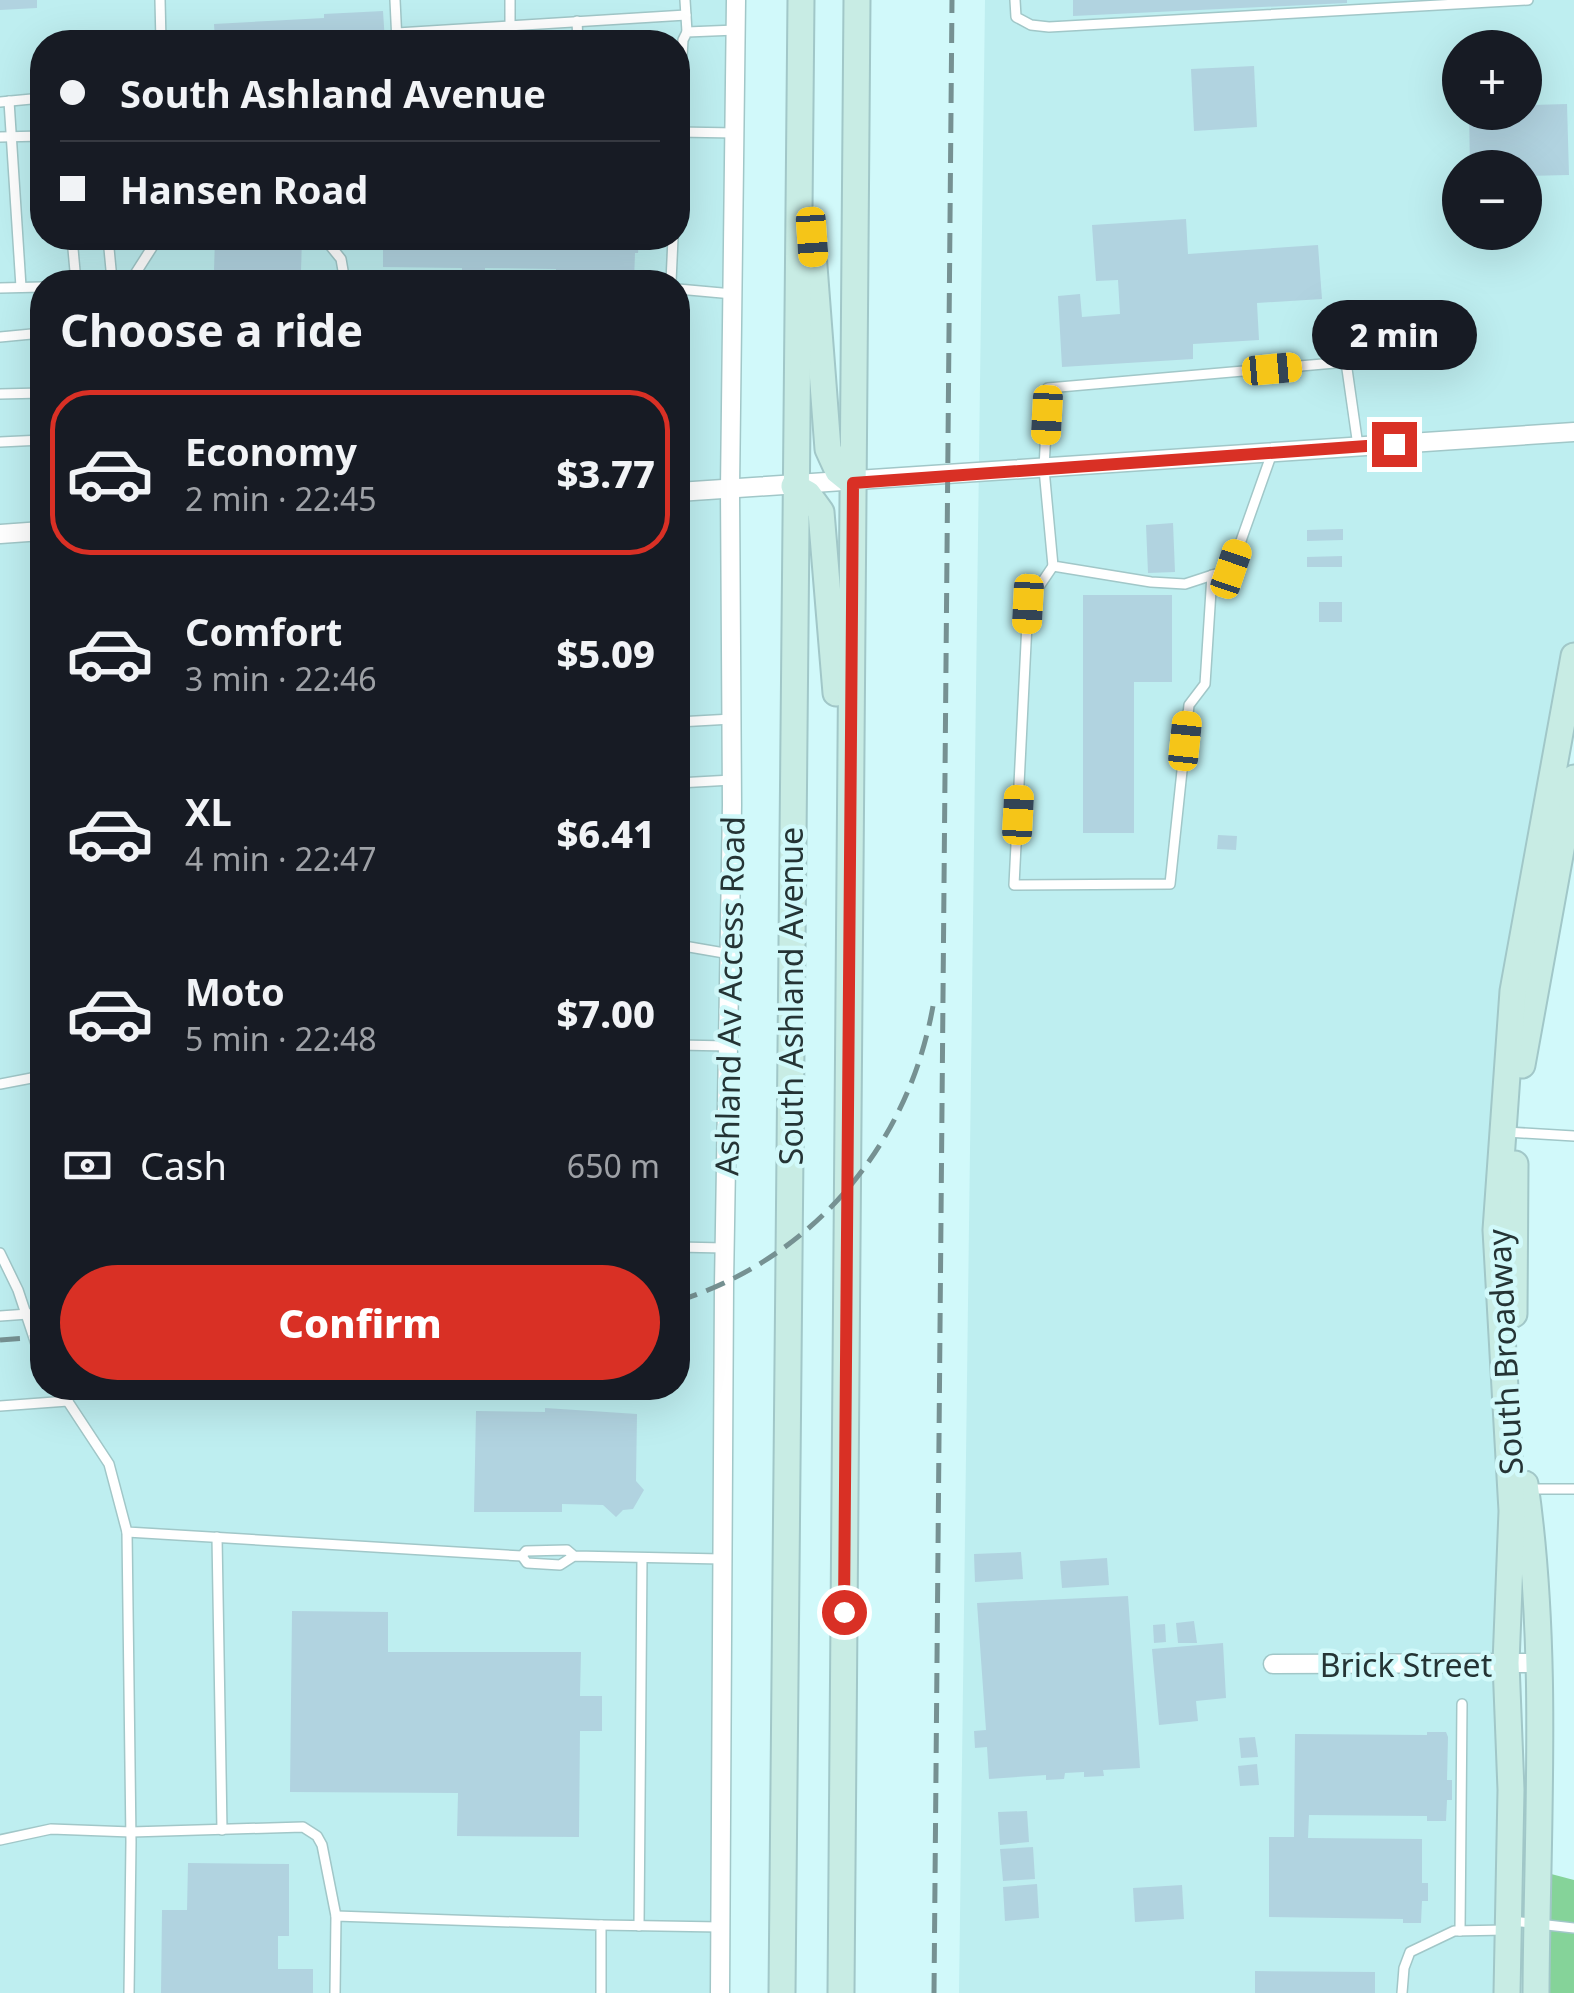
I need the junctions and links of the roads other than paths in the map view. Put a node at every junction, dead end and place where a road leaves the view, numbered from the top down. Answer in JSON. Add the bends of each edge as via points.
{"nodes":[{"id":1,"x":160,"y":0,"type":"edge"},
{"id":2,"x":395,"y":0,"type":"edge"},
{"id":3,"x":510,"y":0,"type":"edge"},
{"id":4,"x":685,"y":0,"type":"edge"},
{"id":5,"x":736,"y":0,"type":"edge"},
{"id":6,"x":800,"y":0,"type":"edge"},
{"id":7,"x":857,"y":0,"type":"edge"},
{"id":8,"x":1015,"y":0,"type":"edge"},
{"id":9,"x":1528,"y":0,"type":"edge"},
{"id":10,"x":686,"y":14,"type":"junction"},
{"id":11,"x":577,"y":21,"type":"junction"},
{"id":12,"x":510,"y":26,"type":"junction"},
{"id":13,"x":161,"y":30,"type":"edge"},
{"id":14,"x":397,"y":30,"type":"edge"},
{"id":15,"x":472,"y":30,"type":"edge"},
{"id":16,"x":577,"y":30,"type":"edge"},
{"id":17,"x":687,"y":30,"type":"edge"},
{"id":18,"x":736,"y":30,"type":"junction"},
{"id":19,"x":690,"y":32,"type":"edge"},
{"id":20,"x":30,"y":99,"type":"edge"},
{"id":21,"x":4,"y":102,"type":"edge"},
{"id":22,"x":690,"y":132,"type":"edge"},
{"id":23,"x":735,"y":133,"type":"junction"},
{"id":24,"x":30,"y":136,"type":"edge"},
{"id":25,"x":5,"y":137,"type":"edge"},
{"id":26,"x":800,"y":150,"type":"junction"},
{"id":27,"x":21,"y":287,"type":"junction"},
{"id":28,"x":30,"y":287,"type":"edge"},
{"id":29,"x":0,"y":288,"type":"edge"},
{"id":30,"x":690,"y":290,"type":"edge"},
{"id":31,"x":733,"y":294,"type":"junction"},
{"id":32,"x":30,"y":334,"type":"edge"},
{"id":33,"x":0,"y":337,"type":"edge"},
{"id":34,"x":30,"y":393,"type":"edge"},
{"id":35,"x":0,"y":394,"type":"edge"},
{"id":36,"x":1574,"y":432,"type":"edge"},
{"id":37,"x":30,"y":441,"type":"edge"},
{"id":38,"x":0,"y":442,"type":"edge"},
{"id":39,"x":1358,"y":447,"type":"junction"},
{"id":40,"x":1272,"y":453,"type":"junction"},
{"id":41,"x":1044,"y":469,"type":"junction"},
{"id":42,"x":853,"y":483,"type":"junction"},
{"id":43,"x":794,"y":486,"type":"junction"},
{"id":44,"x":730,"y":489,"type":"junction"},
{"id":45,"x":690,"y":491,"type":"edge"},
{"id":46,"x":30,"y":532,"type":"edge"},
{"id":47,"x":0,"y":534,"type":"edge"},
{"id":48,"x":1053,"y":566,"type":"junction"},
{"id":49,"x":1212,"y":575,"type":"junction"},
{"id":50,"x":1574,"y":656,"type":"edge"},
{"id":51,"x":732,"y":719,"type":"junction"},
{"id":52,"x":690,"y":721,"type":"edge"},
{"id":53,"x":851,"y":751,"type":"junction"},
{"id":54,"x":1574,"y":778,"type":"edge"},
{"id":55,"x":732,"y":780,"type":"junction"},
{"id":56,"x":690,"y":782,"type":"edge"},
{"id":57,"x":690,"y":947,"type":"edge"},
{"id":58,"x":730,"y":954,"type":"junction"},
{"id":59,"x":690,"y":1045,"type":"edge"},
{"id":60,"x":728,"y":1046,"type":"junction"},
{"id":61,"x":30,"y":1078,"type":"edge"},
{"id":62,"x":0,"y":1084,"type":"edge"},
{"id":63,"x":1509,"y":1132,"type":"junction"},
{"id":64,"x":1574,"y":1136,"type":"edge"},
{"id":65,"x":690,"y":1247,"type":"edge"},
{"id":66,"x":724,"y":1248,"type":"junction"},
{"id":67,"x":0,"y":1253,"type":"edge"},
{"id":68,"x":30,"y":1314,"type":"edge"},
{"id":69,"x":25,"y":1315,"type":"junction"},
{"id":70,"x":0,"y":1316,"type":"edge"},
{"id":71,"x":30,"y":1329,"type":"edge"},
{"id":72,"x":68,"y":1401,"type":"joint"},
{"id":73,"x":0,"y":1406,"type":"edge"},
{"id":74,"x":1518,"y":1488,"type":"junction"},
{"id":75,"x":1574,"y":1490,"type":"edge"},
{"id":76,"x":127,"y":1532,"type":"junction"},
{"id":77,"x":217,"y":1537,"type":"junction"},
{"id":78,"x":642,"y":1558,"type":"junction"},
{"id":79,"x":722,"y":1559,"type":"junction"},
{"id":80,"x":1506,"y":1663,"type":"junction"},
{"id":81,"x":1538,"y":1663,"type":"junction"},
{"id":82,"x":1273,"y":1664,"type":"dead end"},
{"id":83,"x":1462,"y":1704,"type":"dead end"},
{"id":84,"x":222,"y":1830,"type":"junction"},
{"id":85,"x":131,"y":1832,"type":"junction"},
{"id":86,"x":0,"y":1840,"type":"edge"},
{"id":87,"x":336,"y":1916,"type":"junction"},
{"id":88,"x":1536,"y":1924,"type":"junction"},
{"id":89,"x":601,"y":1925,"type":"junction"},
{"id":90,"x":639,"y":1926,"type":"junction"},
{"id":91,"x":1508,"y":1926,"type":"junction"},
{"id":92,"x":720,"y":1928,"type":"junction"},
{"id":93,"x":1574,"y":1928,"type":"edge"},
{"id":94,"x":1460,"y":1931,"type":"junction"},
{"id":95,"x":129,"y":1993,"type":"edge"},
{"id":96,"x":335,"y":1993,"type":"edge"},
{"id":97,"x":601,"y":1993,"type":"edge"},
{"id":98,"x":720,"y":1993,"type":"edge"},
{"id":99,"x":782,"y":1993,"type":"edge"},
{"id":100,"x":841,"y":1993,"type":"edge"},
{"id":101,"x":1402,"y":1993,"type":"edge"},
{"id":102,"x":1507,"y":1993,"type":"edge"},
{"id":103,"x":1536,"y":1993,"type":"edge"}],
"edges":[{"from":1,"to":13,"type":"lane"},
{"from":2,"to":14,"type":"lane"},
{"from":3,"to":12,"type":"lane"},
{"from":4,"to":10,"type":"lane"},
{"from":5,"to":18,"type":"street","name":"Ashland Av Access Road"},
{"from":6,"to":26,"type":"main road","name":"South Ashland Avenue"},
{"from":7,"to":42,"type":"main road","name":"South Ashland Avenue"},
{"from":8,"to":9,"type":"lane","via":[[1016,17],[1049,27]]},
{"from":10,"to":11,"type":"lane"},
{"from":10,"to":17,"type":"lane"},
{"from":11,"to":12,"type":"lane"},
{"from":11,"to":16,"type":"lane"},
{"from":12,"to":15,"type":"lane"},
{"from":18,"to":19,"type":"lane"},
{"from":18,"to":23,"type":"street","name":"Ashland Av Access Road"},
{"from":20,"to":21,"type":"lane"},
{"from":21,"to":25,"type":"lane"},
{"from":22,"to":23,"type":"lane"},
{"from":23,"to":31,"type":"street","name":"Ashland Av Access Road"},
{"from":24,"to":25,"type":"lane"},
{"from":25,"to":27,"type":"lane"},
{"from":26,"to":42,"type":"main road","via":[[828,449]]},
{"from":26,"to":43,"type":"main road","name":"South Ashland Avenue"},
{"from":27,"to":28,"type":"lane"},
{"from":27,"to":29,"type":"lane"},
{"from":30,"to":31,"type":"lane"},
{"from":31,"to":44,"type":"street","name":"Ashland Av Access Road"},
{"from":32,"to":33,"type":"lane"},
{"from":34,"to":35,"type":"lane"},
{"from":36,"to":39,"type":"street"},
{"from":37,"to":38,"type":"lane"},
{"from":39,"to":40,"type":"street"},
{"from":39,"to":41,"type":"lane","via":[[1346,362],[1048,388]]},
{"from":40,"to":41,"type":"street"},
{"from":40,"to":49,"type":"lane","via":[[1231,569]]},
{"from":41,"to":42,"type":"street"},
{"from":41,"to":48,"type":"lane"},
{"from":42,"to":43,"type":"street"},
{"from":42,"to":53,"type":"main road","name":"South Ashland Avenue"},
{"from":43,"to":44,"type":"street"},
{"from":43,"to":53,"type":"main road","via":[[821,512],[838,710]]},
{"from":43,"to":99,"type":"main road","name":"South Ashland Avenue"},
{"from":44,"to":45,"type":"street"},
{"from":44,"to":51,"type":"street","name":"Ashland Av Access Road"},
{"from":46,"to":47,"type":"street"},
{"from":48,"to":49,"type":"lane","via":[[1186,584]]},
{"from":48,"to":49,"type":"lane","via":[[1028,604],[1014,885],[1170,884],[1189,705],[1205,684]]},
{"from":50,"to":63,"type":"main road","name":"South Broadway","via":[[1521,939],[1509,1038]]},
{"from":51,"to":52,"type":"lane"},
{"from":51,"to":55,"type":"street","name":"Ashland Av Access Road"},
{"from":53,"to":100,"type":"main road","name":"South Ashland Avenue"},
{"from":54,"to":63,"type":"main road","name":"South Broadway"},
{"from":55,"to":56,"type":"lane"},
{"from":55,"to":58,"type":"street","name":"Ashland Av Access Road"},
{"from":57,"to":58,"type":"lane"},
{"from":58,"to":60,"type":"street","name":"Ashland Av Access Road"},
{"from":59,"to":60,"type":"lane"},
{"from":60,"to":66,"type":"street","name":"Ashland Av Access Road"},
{"from":61,"to":62,"type":"lane"},
{"from":63,"to":64,"type":"lane"},
{"from":63,"to":74,"type":"main road","name":"South Broadway","via":[[1495,1253]]},
{"from":65,"to":66,"type":"lane"},
{"from":66,"to":79,"type":"street","name":"Ashland Av Access Road"},
{"from":67,"to":69,"type":"lane"},
{"from":68,"to":69,"type":"lane"},
{"from":69,"to":70,"type":"lane"},
{"from":69,"to":71,"type":"lane"},
{"from":72,"to":73,"type":"lane"},
{"from":72,"to":76,"type":"lane","via":[[109,1464]]},
{"from":74,"to":75,"type":"lane"},
{"from":74,"to":80,"type":"main road","name":"South Broadway"},
{"from":74,"to":81,"type":"main road","name":"South Broadway","via":[[1535,1554]]},
{"from":76,"to":77,"type":"lane"},
{"from":76,"to":85,"type":"lane"},
{"from":77,"to":78,"type":"lane"},
{"from":77,"to":84,"type":"lane"},
{"from":78,"to":79,"type":"lane"},
{"from":78,"to":90,"type":"lane"},
{"from":79,"to":92,"type":"street","name":"Ashland Av Access Road"},
{"from":80,"to":81,"type":"street","name":"Brick Street"},
{"from":80,"to":82,"type":"street","name":"Brick Street"},
{"from":80,"to":91,"type":"main road","name":"South Broadway"},
{"from":81,"to":88,"type":"main road","name":"South Broadway"},
{"from":83,"to":94,"type":"lane"},
{"from":84,"to":85,"type":"lane"},
{"from":84,"to":87,"type":"lane","via":[[304,1828],[318,1836]]},
{"from":85,"to":86,"type":"lane","via":[[51,1829]]},
{"from":85,"to":95,"type":"lane"},
{"from":87,"to":89,"type":"lane"},
{"from":87,"to":96,"type":"lane"},
{"from":88,"to":91,"type":"lane"},
{"from":88,"to":93,"type":"lane"},
{"from":88,"to":103,"type":"main road","name":"South Broadway"},
{"from":89,"to":90,"type":"lane"},
{"from":89,"to":97,"type":"lane"},
{"from":90,"to":92,"type":"lane"},
{"from":91,"to":94,"type":"lane"},
{"from":91,"to":102,"type":"main road","name":"South Broadway"},
{"from":92,"to":98,"type":"street","name":"Ashland Av Access Road"},
{"from":94,"to":101,"type":"lane","via":[[1410,1952]]}]}
